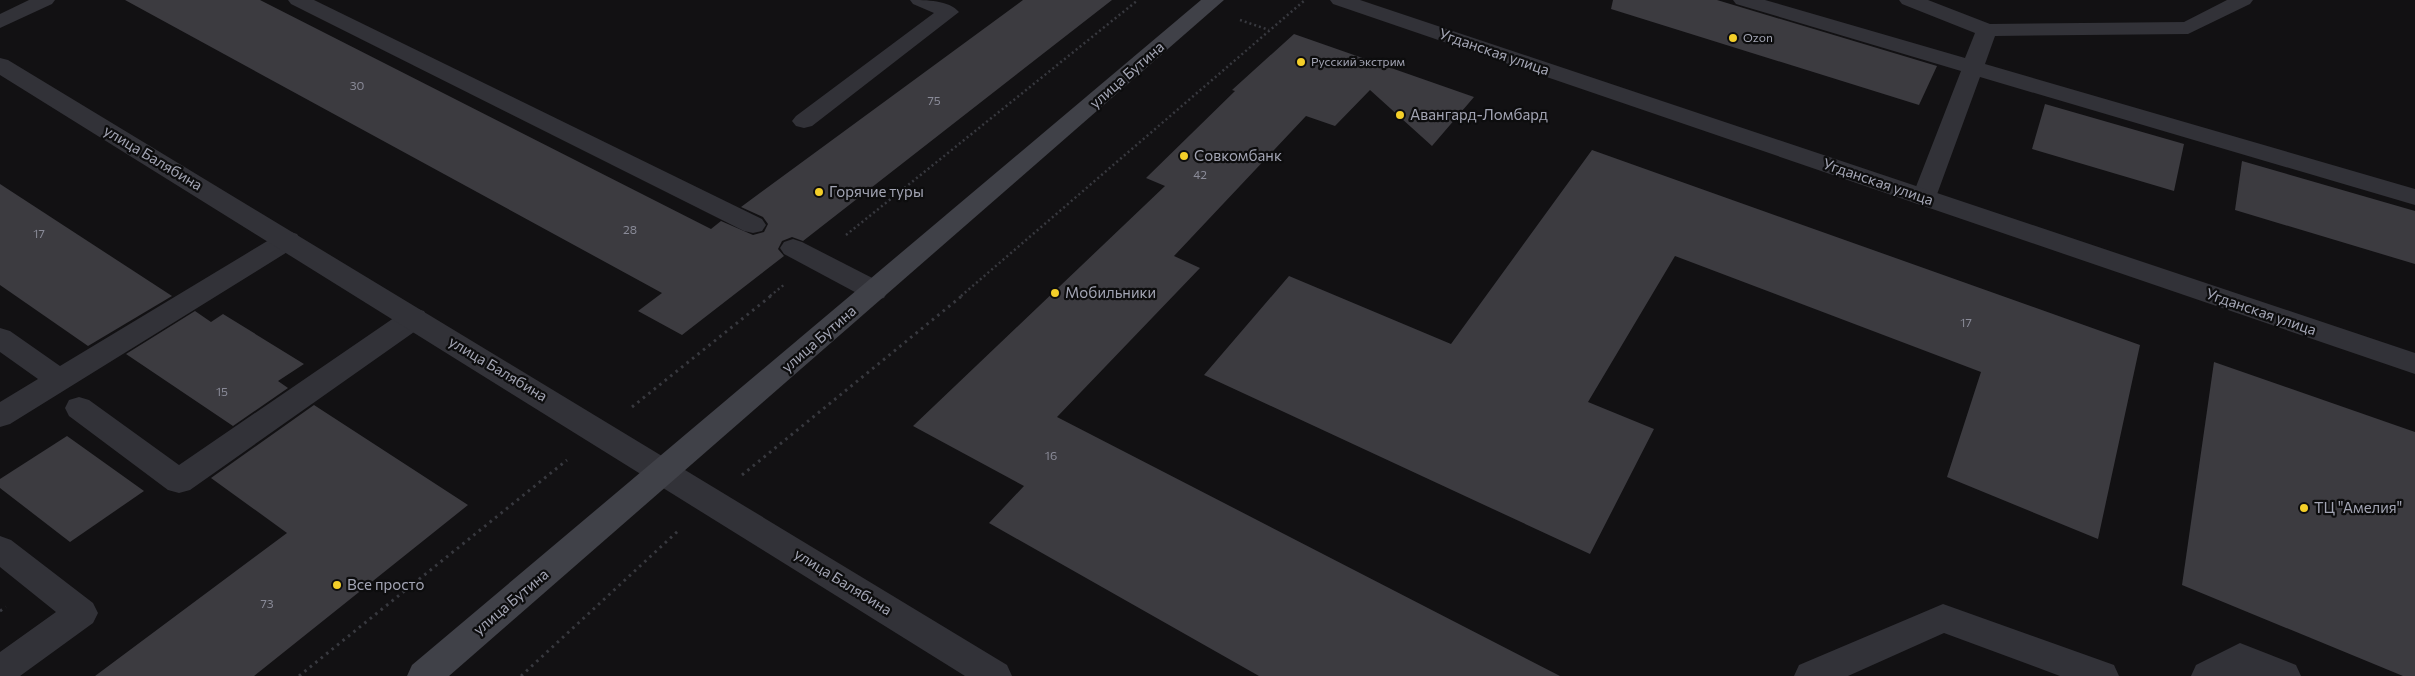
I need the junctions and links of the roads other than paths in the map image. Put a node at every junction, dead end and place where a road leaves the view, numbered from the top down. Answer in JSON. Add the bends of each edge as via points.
{"nodes":[{"id":1,"x":45,"y":0,"type":"edge"},
{"id":2,"x":298,"y":0,"type":"edge"},
{"id":3,"x":920,"y":0,"type":"edge"},
{"id":4,"x":1214,"y":0,"type":"edge"},
{"id":5,"x":1340,"y":0,"type":"edge"},
{"id":6,"x":1743,"y":0,"type":"edge"},
{"id":7,"x":1909,"y":0,"type":"edge"},
{"id":8,"x":2243,"y":0,"type":"edge"},
{"id":9,"x":0,"y":22,"type":"edge"},
{"id":10,"x":1987,"y":30,"type":"junction"},
{"id":11,"x":0,"y":64,"type":"edge"},
{"id":12,"x":1972,"y":67,"type":"junction"},
{"id":13,"x":804,"y":121,"type":"dead end"},
{"id":14,"x":2415,"y":197,"type":"edge"},
{"id":15,"x":1924,"y":198,"type":"junction"},
{"id":16,"x":753,"y":225,"type":"dead end"},
{"id":17,"x":288,"y":240,"type":"junction"},
{"id":18,"x":804,"y":254,"type":"road end"},
{"id":19,"x":875,"y":291,"type":"junction"},
{"id":20,"x":414,"y":318,"type":"junction"},
{"id":21,"x":0,"y":338,"type":"edge"},
{"id":22,"x":2415,"y":364,"type":"edge"},
{"id":23,"x":59,"y":380,"type":"junction"},
{"id":24,"x":79,"y":408,"type":"dead end"},
{"id":25,"x":0,"y":416,"type":"edge"},
{"id":26,"x":663,"y":473,"type":"junction"},
{"id":27,"x":0,"y":549,"type":"edge"},
{"id":28,"x":0,"y":671,"type":"edge"},
{"id":29,"x":424,"y":676,"type":"edge"},
{"id":30,"x":995,"y":676,"type":"edge"},
{"id":31,"x":1811,"y":676,"type":"edge"},
{"id":32,"x":2102,"y":676,"type":"edge"},
{"id":33,"x":2208,"y":676,"type":"edge"},
{"id":34,"x":2284,"y":676,"type":"edge"}],
"edges":[{"from":1,"to":9,"type":"street"},
{"from":2,"to":16,"type":"street"},
{"from":3,"to":13,"type":"street","via":[[949,12]]},
{"from":4,"to":19,"type":"main road","name":"улица Бутина"},
{"from":5,"to":15,"type":"street","name":"Угданская улица"},
{"from":6,"to":12,"type":"street"},
{"from":7,"to":10,"type":"street"},
{"from":8,"to":10,"type":"street","via":[[2188,28]]},
{"from":10,"to":12,"type":"street"},
{"from":11,"to":17,"type":"street","name":"улица Балябина"},
{"from":12,"to":14,"type":"street"},
{"from":12,"to":15,"type":"street"},
{"from":15,"to":22,"type":"street","name":"Угданская улица"},
{"from":17,"to":20,"type":"street","name":"улица Балябина"},
{"from":17,"to":23,"type":"street"},
{"from":18,"to":19,"type":"street"},
{"from":19,"to":26,"type":"main road","name":"улица Бутина"},
{"from":20,"to":24,"type":"street","via":[[179,481]]},
{"from":20,"to":26,"type":"street","name":"улица Балябина"},
{"from":21,"to":23,"type":"street"},
{"from":23,"to":25,"type":"street"},
{"from":26,"to":29,"type":"main road","name":"улица Бутина"},
{"from":26,"to":30,"type":"street","name":"улица Балябина"},
{"from":27,"to":28,"type":"street","via":[[81,613]]},
{"from":31,"to":32,"type":"street","via":[[1943,618]]},
{"from":33,"to":34,"type":"street","via":[[2240,658]]}]}
